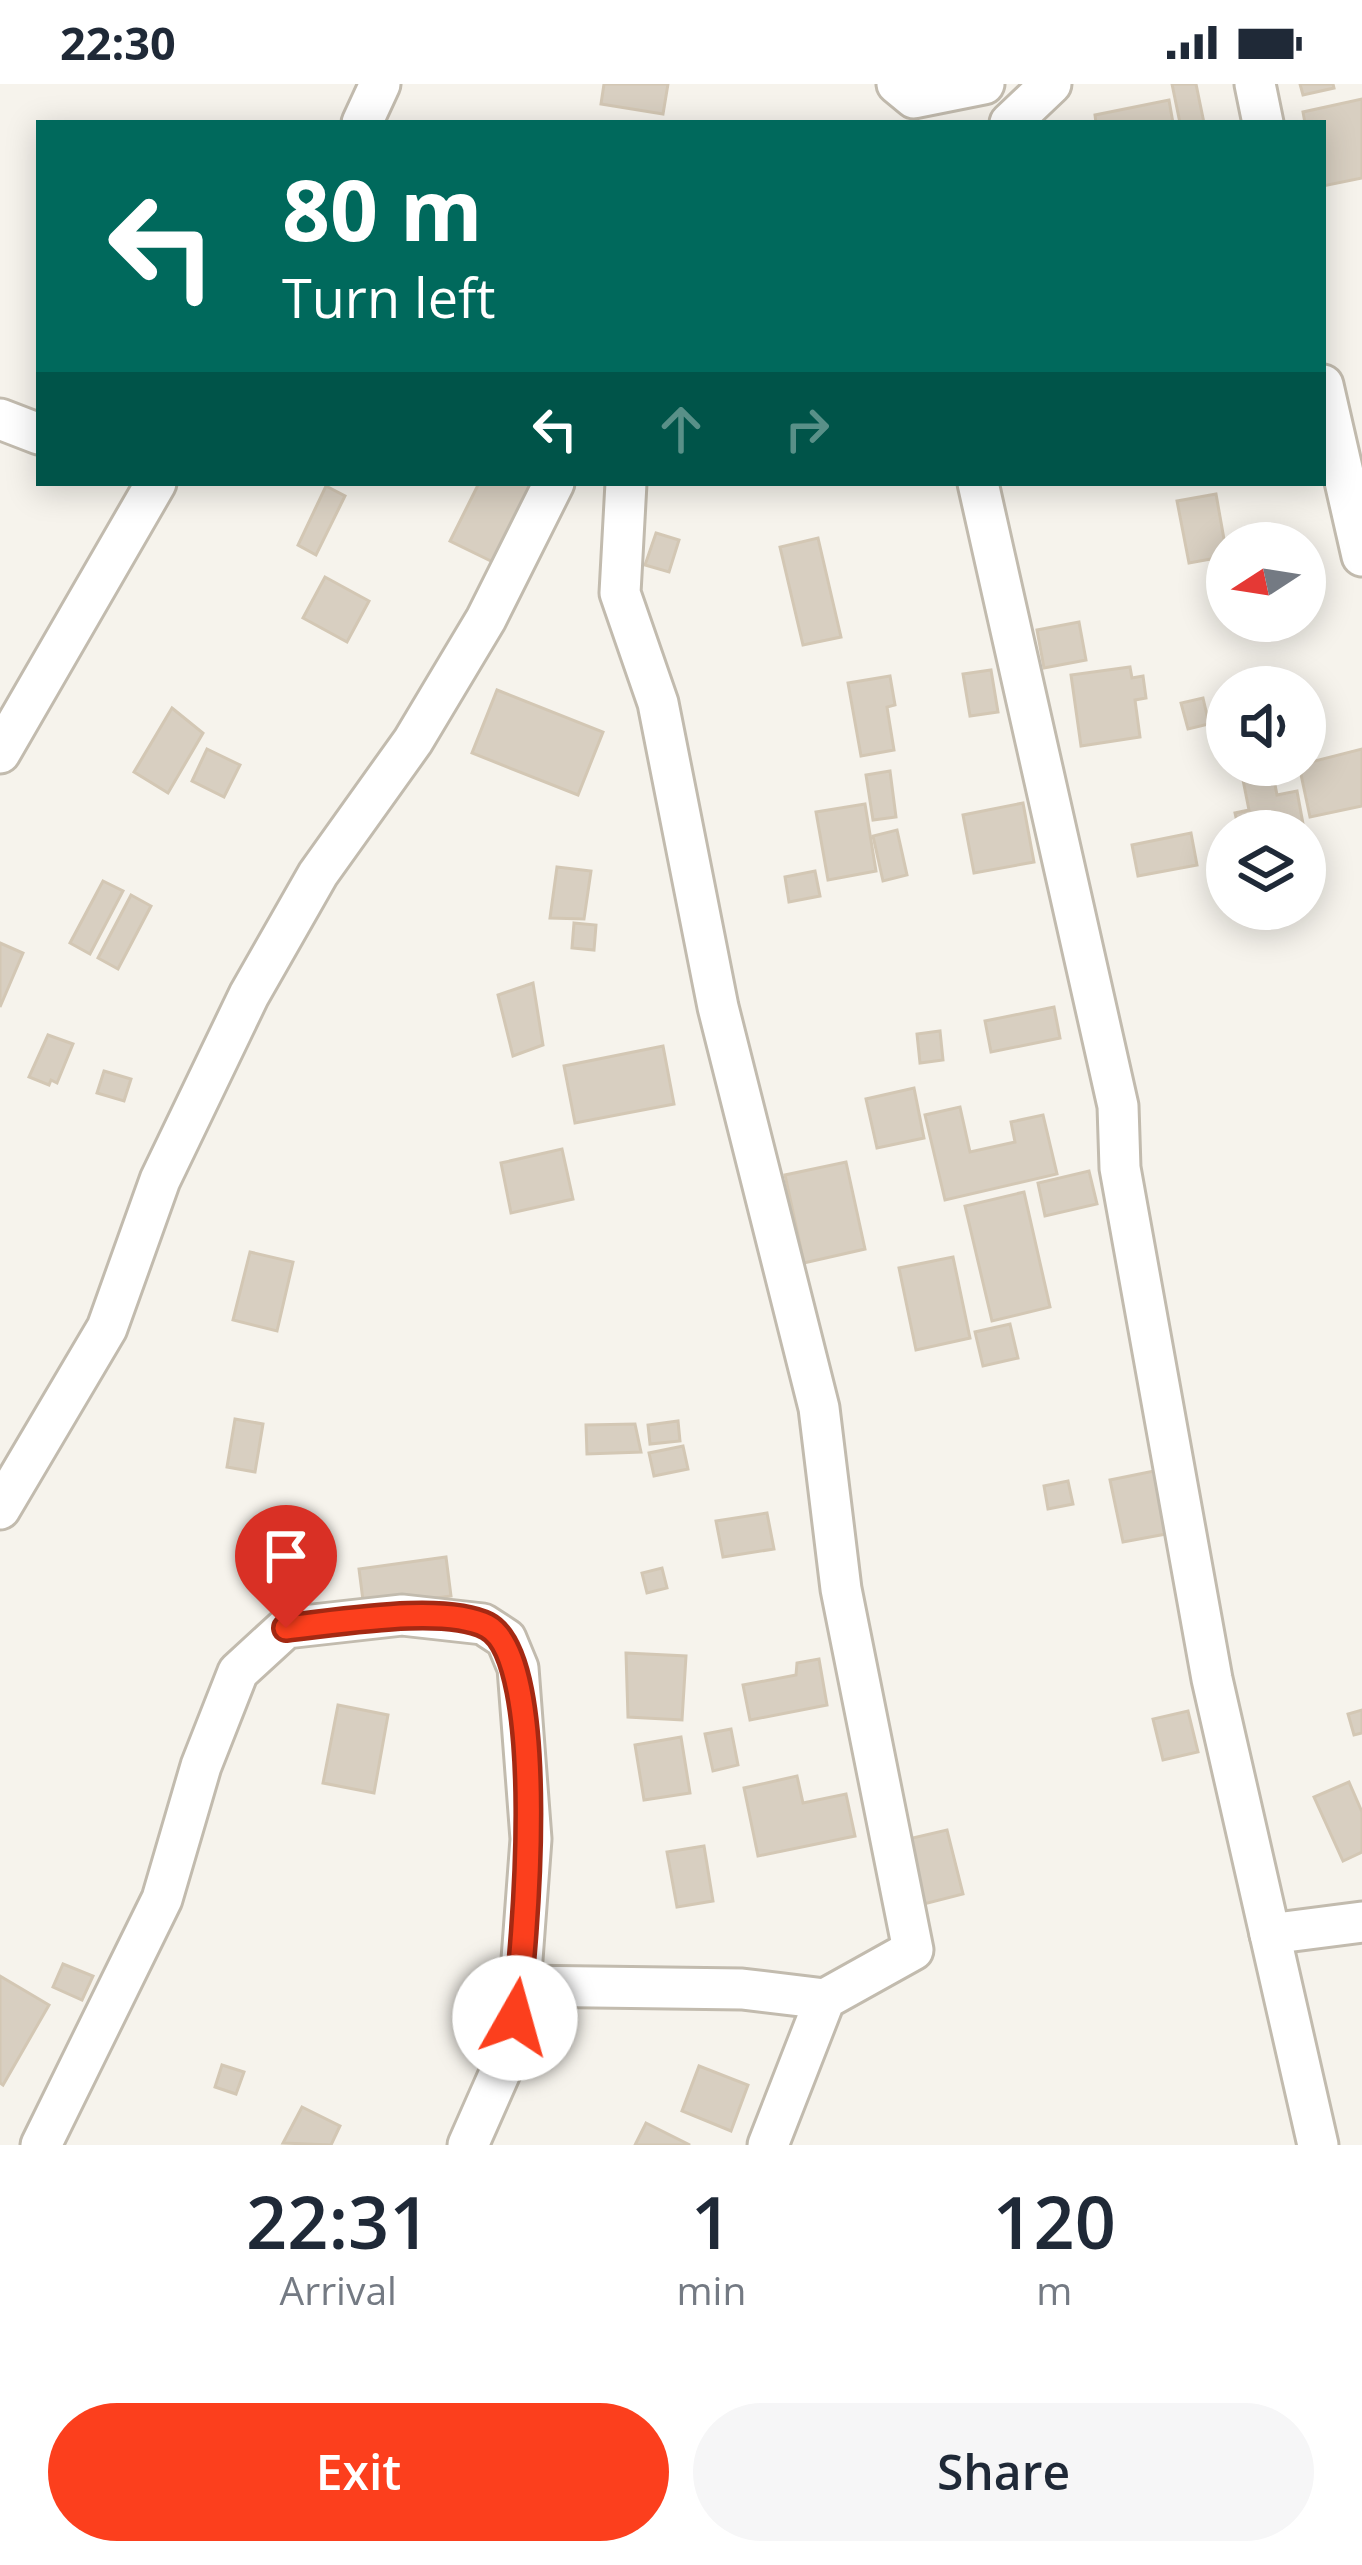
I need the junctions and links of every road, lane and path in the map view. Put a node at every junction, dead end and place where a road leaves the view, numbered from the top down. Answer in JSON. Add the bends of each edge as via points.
{"nodes":[{"id":1,"x":380,"y":84,"type":"edge"},
{"id":2,"x":884,"y":84,"type":"edge"},
{"id":3,"x":897,"y":84,"type":"edge"},
{"id":4,"x":984,"y":84,"type":"edge"},
{"id":5,"x":1051,"y":84,"type":"edge"},
{"id":6,"x":1255,"y":84,"type":"edge"},
{"id":7,"x":363,"y":120,"type":"edge"},
{"id":8,"x":894,"y":120,"type":"edge"},
{"id":9,"x":1013,"y":120,"type":"edge"},
{"id":10,"x":1262,"y":120,"type":"edge"},
{"id":11,"x":1326,"y":398,"type":"edge"},
{"id":12,"x":0,"y":419,"type":"edge"},
{"id":13,"x":36,"y":433,"type":"edge"},
{"id":14,"x":154,"y":486,"type":"edge"},
{"id":15,"x":552,"y":486,"type":"edge"},
{"id":16,"x":626,"y":486,"type":"edge"},
{"id":17,"x":977,"y":486,"type":"edge"},
{"id":18,"x":1362,"y":556,"type":"edge"},
{"id":19,"x":0,"y":753,"type":"edge"},
{"id":20,"x":0,"y":1509,"type":"edge"},
{"id":21,"x":1362,"y":1922,"type":"edge"},
{"id":22,"x":1270,"y":1934,"type":"junction"},
{"id":23,"x":520,"y":1986,"type":"junction"},
{"id":24,"x":825,"y":1999,"type":"junction"},
{"id":25,"x":41,"y":2145,"type":"edge"},
{"id":26,"x":468,"y":2145,"type":"edge"},
{"id":27,"x":768,"y":2145,"type":"edge"},
{"id":28,"x":1318,"y":2145,"type":"edge"}],
"edges":[{"from":1,"to":7,"type":"street"},
{"from":2,"to":8,"type":"street"},
{"from":3,"to":4,"type":"street","via":[[914,98]]},
{"from":5,"to":9,"type":"street"},
{"from":6,"to":10,"type":"street"},
{"from":11,"to":18,"type":"street"},
{"from":12,"to":13,"type":"street"},
{"from":14,"to":19,"type":"street"},
{"from":15,"to":20,"type":"street","via":[[462,660],[317,874],[249,995],[160,1180],[107,1328]]},
{"from":16,"to":24,"type":"street","via":[[620,593],[658,703],[718,1007],[819,1408],[841,1589],[914,1950]]},
{"from":17,"to":22,"type":"street","via":[[1118,1106],[1120,1168],[1196,1588]]},
{"from":21,"to":22,"type":"street"},
{"from":22,"to":28,"type":"street"},
{"from":23,"to":24,"type":"street","via":[[742,1989]]},
{"from":23,"to":25,"type":"street","via":[[530,1839],[518,1668],[506,1639],[482,1624],[402,1616],[286,1628],[238,1672],[162,1898]]},
{"from":23,"to":26,"type":"street","via":[[510,2050]]},
{"from":24,"to":27,"type":"street"}]}
